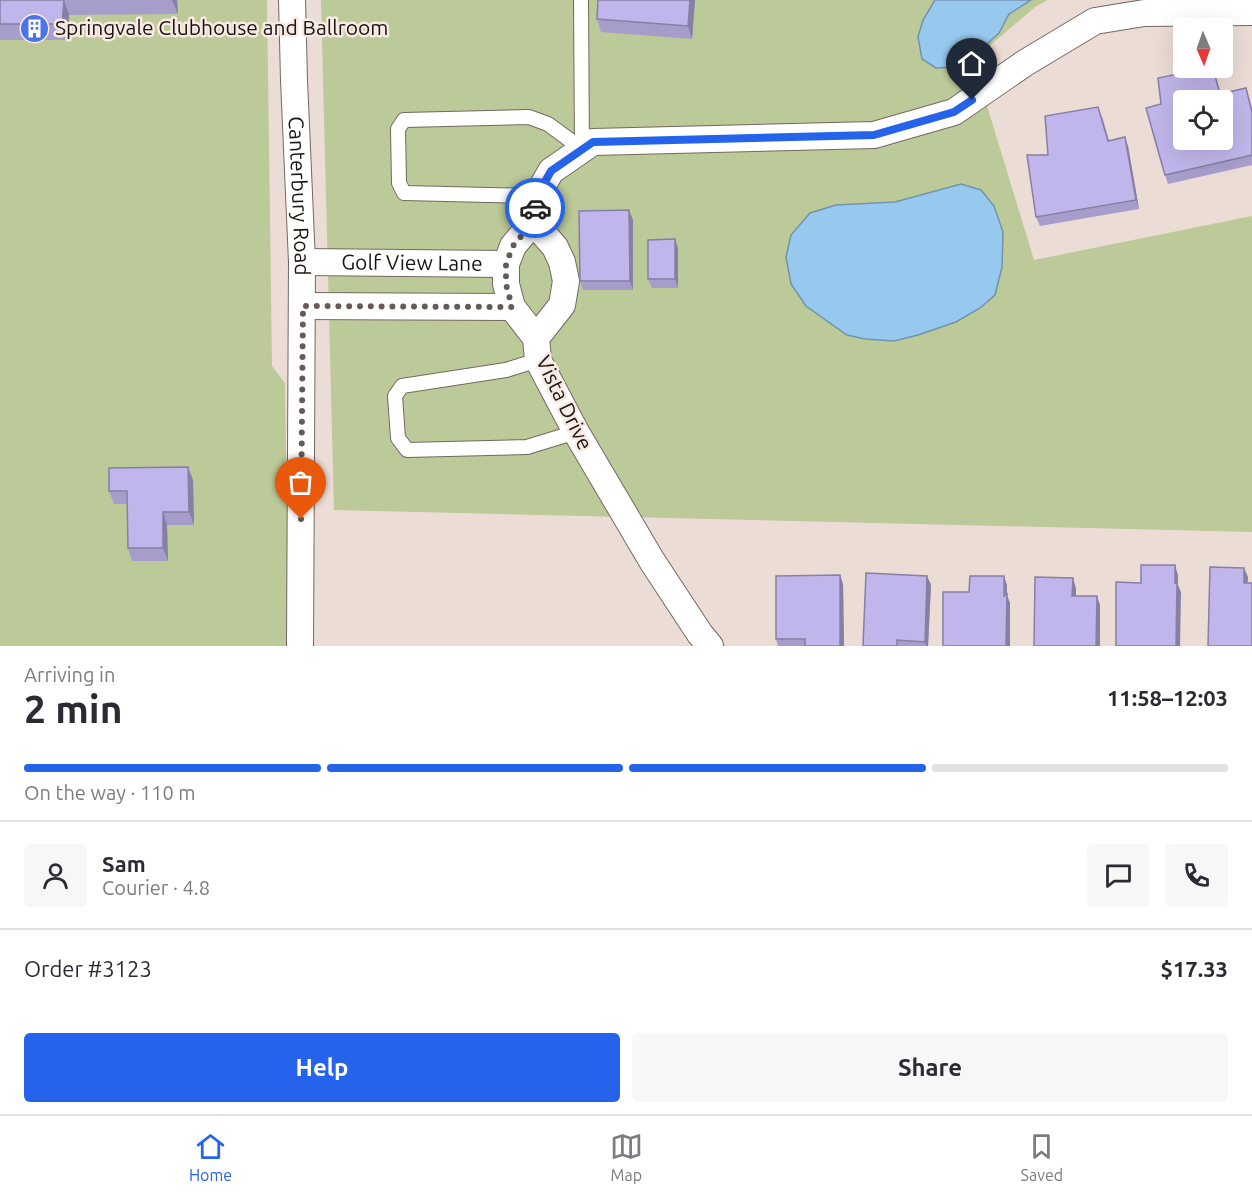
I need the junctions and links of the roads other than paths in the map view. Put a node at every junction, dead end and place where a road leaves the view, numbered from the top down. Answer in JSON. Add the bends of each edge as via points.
{"nodes":[{"id":1,"x":292,"y":0,"type":"edge"},
{"id":2,"x":581,"y":0,"type":"edge"},
{"id":3,"x":1252,"y":12,"type":"edge"},
{"id":4,"x":588,"y":145,"type":"junction"},
{"id":5,"x":537,"y":196,"type":"junction"},
{"id":6,"x":533,"y":222,"type":"junction"},
{"id":7,"x":302,"y":262,"type":"junction"},
{"id":8,"x":506,"y":264,"type":"junction"},
{"id":9,"x":303,"y":306,"type":"junction"},
{"id":10,"x":512,"y":307,"type":"junction"},
{"id":11,"x":537,"y":349,"type":"junction"},
{"id":12,"x":576,"y":432,"type":"junction"},
{"id":13,"x":300,"y":646,"type":"edge"},
{"id":14,"x":710,"y":646,"type":"edge"}],
"edges":[{"from":1,"to":7,"type":"street","name":"Canterbury Road"},
{"from":2,"to":4,"type":"lane"},
{"from":3,"to":4,"type":"street","via":[[1144,13],[1095,21],[954,112],[874,135]]},
{"from":4,"to":5,"type":"street","via":[[551,171]]},
{"from":4,"to":5,"type":"lane","via":[[529,117],[404,120],[398,129],[399,183],[404,194]]},
{"from":5,"to":6,"type":"street"},
{"from":6,"to":8,"type":"street","name":"Golf View Lane","via":[[513,246]]},
{"from":6,"to":11,"type":"street","via":[[555,247],[566,281],[562,305]]},
{"from":7,"to":8,"type":"street","name":"Golf View Lane"},
{"from":7,"to":9,"type":"street","name":"Canterbury Road"},
{"from":8,"to":10,"type":"street"},
{"from":9,"to":10,"type":"street"},
{"from":9,"to":13,"type":"street","name":"Canterbury Road"},
{"from":10,"to":11,"type":"street","name":"Vista Drive"},
{"from":11,"to":12,"type":"street","name":"Vista Drive"},
{"from":11,"to":12,"type":"lane","via":[[506,370],[402,386],[395,396],[398,438],[407,450],[527,447]]},
{"from":12,"to":14,"type":"street","name":"Vista Drive","via":[[652,561]]}]}
